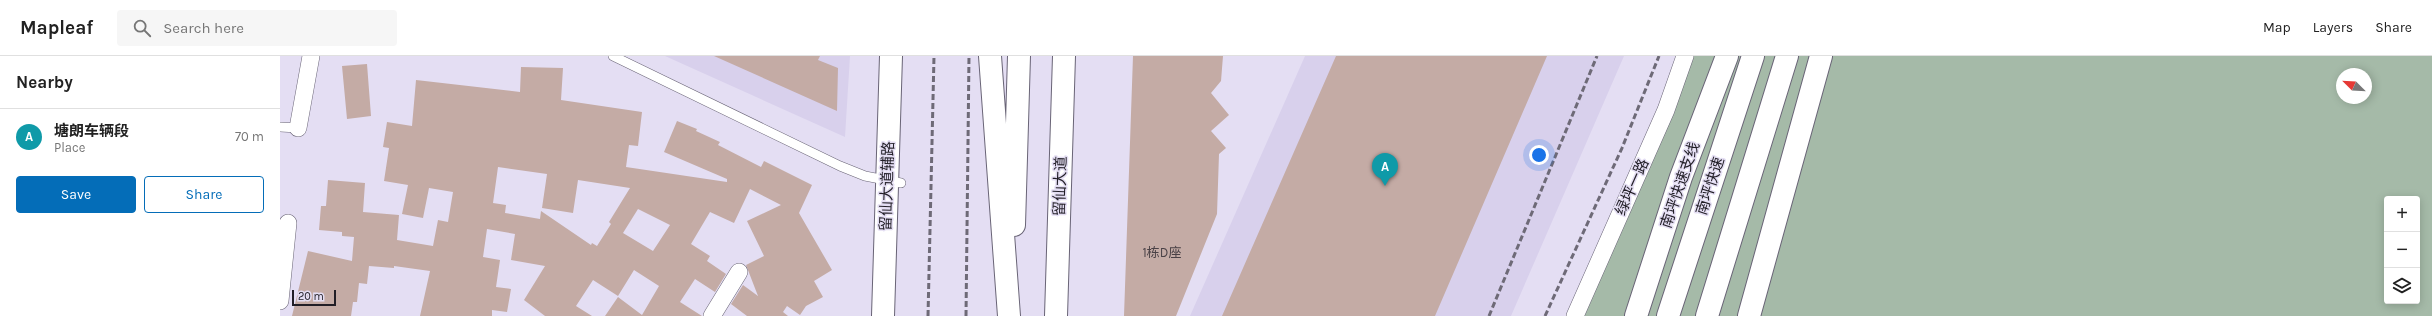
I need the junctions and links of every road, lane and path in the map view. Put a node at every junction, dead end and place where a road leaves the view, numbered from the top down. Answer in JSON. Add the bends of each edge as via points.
{"nodes":[{"id":1,"x":311,"y":56,"type":"edge"},
{"id":2,"x":613,"y":56,"type":"edge"},
{"id":3,"x":891,"y":56,"type":"edge"},
{"id":4,"x":904,"y":56,"type":"edge"},
{"id":5,"x":990,"y":56,"type":"edge"},
{"id":6,"x":1019,"y":56,"type":"edge"},
{"id":7,"x":1064,"y":56,"type":"edge"},
{"id":8,"x":1685,"y":56,"type":"edge"},
{"id":9,"x":1727,"y":56,"type":"edge"},
{"id":10,"x":1753,"y":56,"type":"edge"},
{"id":11,"x":1787,"y":56,"type":"edge"},
{"id":12,"x":1821,"y":56,"type":"edge"},
{"id":13,"x":635,"y":61,"type":"edge"},
{"id":14,"x":280,"y":127,"type":"edge"},
{"id":15,"x":298,"y":128,"type":"joint"},
{"id":16,"x":894,"y":182,"type":"junction"},
{"id":17,"x":288,"y":223,"type":"dead end"},
{"id":18,"x":739,"y":272,"type":"dead end"},
{"id":19,"x":280,"y":301,"type":"edge"},
{"id":20,"x":712,"y":316,"type":"edge"},
{"id":21,"x":883,"y":316,"type":"edge"},
{"id":22,"x":897,"y":316,"type":"edge"},
{"id":23,"x":1008,"y":316,"type":"edge"},
{"id":24,"x":1012,"y":316,"type":"edge"},
{"id":25,"x":1056,"y":316,"type":"edge"},
{"id":26,"x":1576,"y":316,"type":"edge"},
{"id":27,"x":1636,"y":316,"type":"edge"},
{"id":28,"x":1668,"y":316,"type":"edge"},
{"id":29,"x":1707,"y":316,"type":"edge"},
{"id":30,"x":1748,"y":316,"type":"edge"}],
"edges":[{"from":1,"to":15,"type":"street"},
{"from":2,"to":13,"type":"lane"},
{"from":3,"to":16,"type":"main road","name":"留仙大道辅路"},
{"from":4,"to":16,"type":"main road","name":"留仙大道辅路"},
{"from":5,"to":23,"type":"main road"},
{"from":6,"to":24,"type":"main road"},
{"from":7,"to":25,"type":"main road","name":"留仙大道"},
{"from":8,"to":26,"type":"street","name":"绿坪一路","via":[[1666,110]]},
{"from":9,"to":27,"type":"main road","name":"南坪快速支线","via":[[1681,177]]},
{"from":10,"to":28,"type":"main road","name":"南坪快速"},
{"from":11,"to":29,"type":"main road"},
{"from":12,"to":30,"type":"main road"},
{"from":13,"to":16,"type":"lane","via":[[840,166],[865,176]]},
{"from":14,"to":15,"type":"lane"},
{"from":16,"to":21,"type":"main road","name":"留仙大道辅路"},
{"from":16,"to":22,"type":"main road","name":"留仙大道辅路"},
{"from":17,"to":19,"type":"street"},
{"from":18,"to":20,"type":"street"}]}
